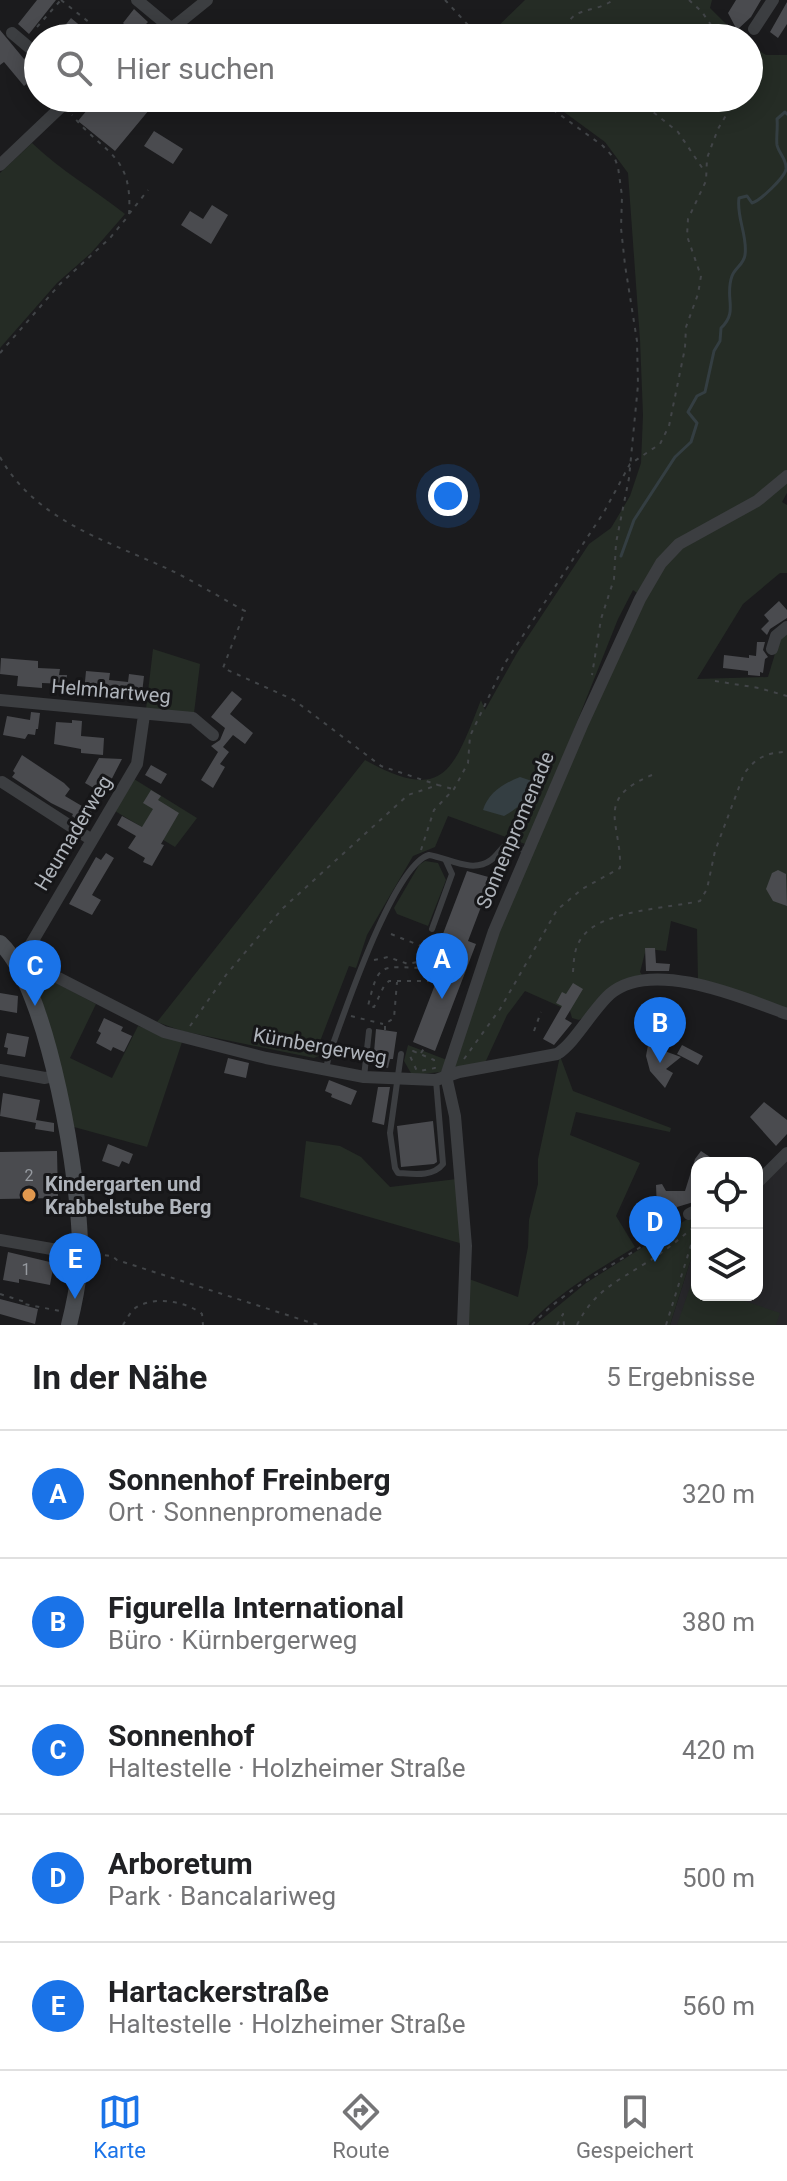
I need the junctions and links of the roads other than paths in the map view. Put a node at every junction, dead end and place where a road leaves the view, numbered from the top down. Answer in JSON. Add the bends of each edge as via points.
{"nodes":[{"id":1,"x":137,"y":0,"type":"edge"},
{"id":2,"x":207,"y":0,"type":"edge"},
{"id":3,"x":773,"y":0,"type":"edge"},
{"id":4,"x":166,"y":24,"type":"edge"},
{"id":5,"x":178,"y":24,"type":"edge"},
{"id":6,"x":757,"y":24,"type":"edge"},
{"id":7,"x":12,"y":33,"type":"dead end"},
{"id":8,"x":24,"y":43,"type":"edge"},
{"id":9,"x":56,"y":112,"type":"edge"},
{"id":10,"x":0,"y":165,"type":"edge"},
{"id":11,"x":787,"y":476,"type":"edge"},
{"id":12,"x":787,"y":627,"type":"edge"},
{"id":13,"x":772,"y":649,"type":"dead end"},
{"id":14,"x":0,"y":700,"type":"edge"},
{"id":15,"x":144,"y":715,"type":"junction"},
{"id":16,"x":213,"y":735,"type":"dead end"},
{"id":17,"x":2,"y":782,"type":"edge"},
{"id":18,"x":92,"y":840,"type":"junction"},
{"id":19,"x":528,"y":852,"type":"junction"},
{"id":20,"x":444,"y":858,"type":"junction"},
{"id":21,"x":435,"y":932,"type":"road end"},
{"id":22,"x":0,"y":943,"type":"edge"},
{"id":23,"x":18,"y":966,"type":"junction"},
{"id":24,"x":787,"y":1014,"type":"edge"},
{"id":25,"x":369,"y":1031,"type":"dead end"},
{"id":26,"x":401,"y":1054,"type":"dead end"},
{"id":27,"x":326,"y":1069,"type":"junction"},
{"id":28,"x":0,"y":1070,"type":"edge"},
{"id":29,"x":54,"y":1076,"type":"junction"},
{"id":30,"x":364,"y":1077,"type":"junction"},
{"id":31,"x":441,"y":1078,"type":"junction"},
{"id":32,"x":399,"y":1080,"type":"junction"},
{"id":33,"x":787,"y":1153,"type":"edge"},
{"id":34,"x":763,"y":1177,"type":"edge"},
{"id":35,"x":0,"y":1240,"type":"edge"},
{"id":36,"x":84,"y":1254,"type":"junction"},
{"id":37,"x":67,"y":1318,"type":"edge"},
{"id":38,"x":463,"y":1325,"type":"edge"}],
"edges":[{"from":1,"to":4,"type":"street"},
{"from":2,"to":5,"type":"street"},
{"from":3,"to":6,"type":"street"},
{"from":7,"to":8,"type":"street"},
{"from":9,"to":10,"type":"street"},
{"from":11,"to":19,"type":"street","name":"Sonnenpromenade","via":[[757,501],[688,538],[649,582]]},
{"from":12,"to":13,"type":"street","via":[[776,636]]},
{"from":14,"to":15,"type":"street","name":"Helmhartweg"},
{"from":15,"to":16,"type":"street","name":"Helmhartweg","via":[[193,718]]},
{"from":15,"to":18,"type":"street","name":"Heumaderweg","via":[[137,764]]},
{"from":17,"to":18,"type":"street"},
{"from":18,"to":23,"type":"street","name":"Heumaderweg"},
{"from":19,"to":20,"type":"lane","via":[[509,843],[481,865]]},
{"from":19,"to":31,"type":"street","name":"Sonnenpromenade"},
{"from":20,"to":21,"type":"lane","via":[[452,874]]},
{"from":20,"to":27,"type":"lane","via":[[424,856],[414,864],[379,925]]},
{"from":22,"to":23,"type":"street"},
{"from":23,"to":27,"type":"street","name":"Kürnbergerweg","via":[[39,968],[164,1032]]},
{"from":23,"to":29,"type":"street"},
{"from":24,"to":31,"type":"street","name":"Kürnbergerweg","via":[[713,988],[671,981],[635,983],[608,996],[560,1053]]},
{"from":25,"to":30,"type":"lane"},
{"from":26,"to":32,"type":"lane"},
{"from":27,"to":30,"type":"street","name":"Kürnbergerweg"},
{"from":28,"to":29,"type":"street"},
{"from":29,"to":36,"type":"street","via":[[75,1176]]},
{"from":30,"to":32,"type":"street","name":"Kürnbergerweg"},
{"from":31,"to":32,"type":"street","name":"Kürnbergerweg"},
{"from":31,"to":32,"type":"lane","via":[[443,1164],[435,1172],[419,1174],[398,1173],[395,1168],[390,1133]]},
{"from":31,"to":38,"type":"street","via":[[455,1116],[466,1246]]},
{"from":33,"to":34,"type":"street"},
{"from":35,"to":36,"type":"street"},
{"from":36,"to":37,"type":"street"}]}
